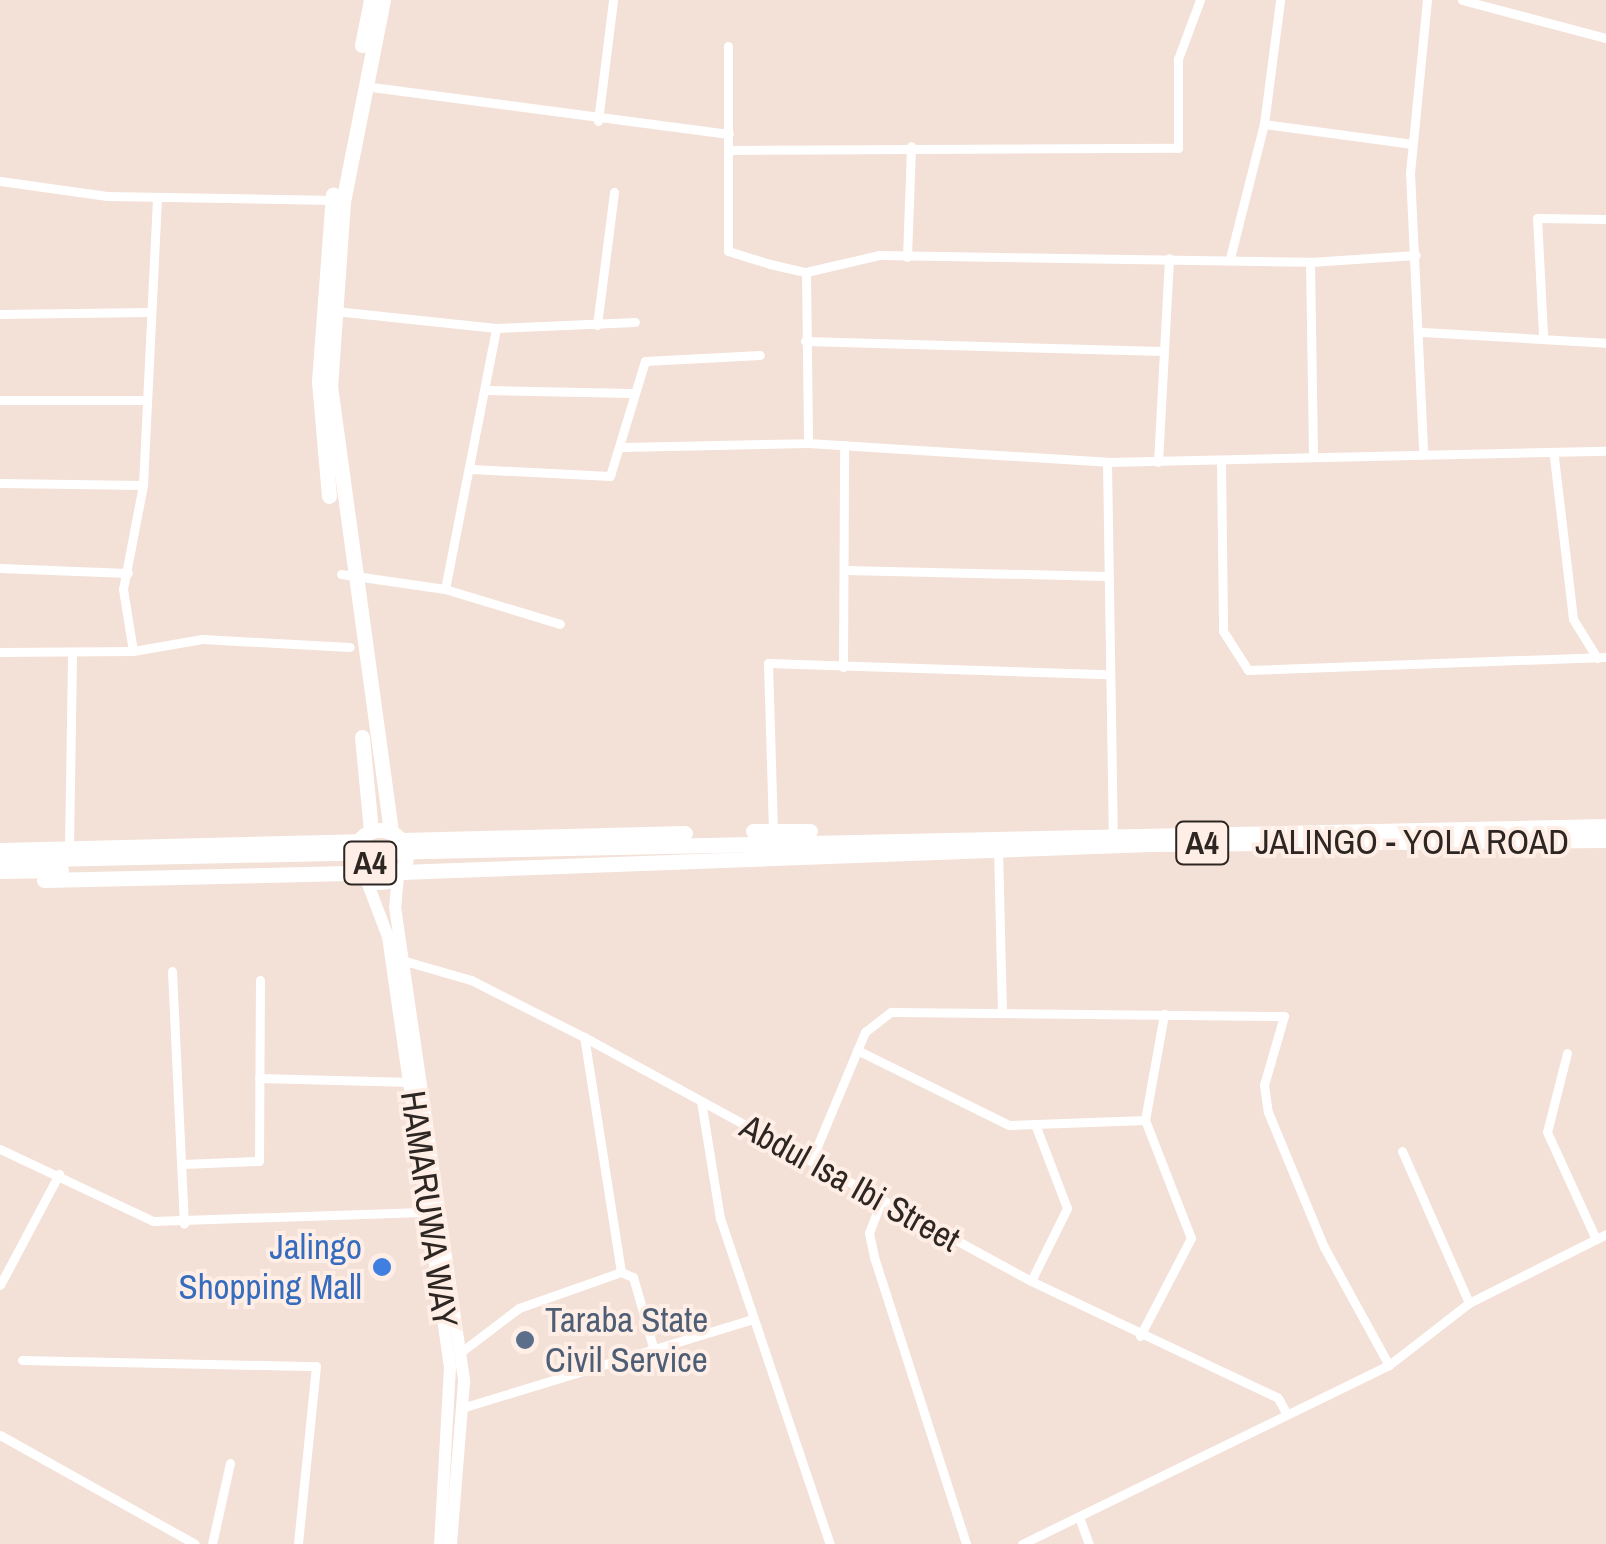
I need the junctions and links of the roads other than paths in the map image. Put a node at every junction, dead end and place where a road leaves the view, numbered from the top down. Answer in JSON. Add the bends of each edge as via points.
{"nodes":[{"id":1,"x":371,"y":0,"type":"edge"},
{"id":2,"x":383,"y":0,"type":"edge"},
{"id":3,"x":613,"y":0,"type":"edge"},
{"id":4,"x":1200,"y":0,"type":"edge"},
{"id":5,"x":1280,"y":0,"type":"edge"},
{"id":6,"x":1427,"y":0,"type":"edge"},
{"id":7,"x":1462,"y":0,"type":"edge"},
{"id":8,"x":1606,"y":38,"type":"edge"},
{"id":9,"x":728,"y":46,"type":"dead end"},
{"id":10,"x":364,"y":86,"type":"junction"},
{"id":11,"x":598,"y":121,"type":"junction"},
{"id":12,"x":1264,"y":124,"type":"junction"},
{"id":13,"x":729,"y":134,"type":"junction"},
{"id":14,"x":1411,"y":144,"type":"junction"},
{"id":15,"x":910,"y":146,"type":"junction"},
{"id":16,"x":730,"y":150,"type":"junction"},
{"id":17,"x":0,"y":181,"type":"edge"},
{"id":18,"x":614,"y":192,"type":"dead end"},
{"id":19,"x":157,"y":197,"type":"junction"},
{"id":20,"x":338,"y":201,"type":"junction"},
{"id":21,"x":1606,"y":219,"type":"edge"},
{"id":22,"x":1416,"y":255,"type":"junction"},
{"id":23,"x":907,"y":257,"type":"junction"},
{"id":24,"x":1168,"y":258,"type":"junction"},
{"id":25,"x":1230,"y":258,"type":"junction"},
{"id":26,"x":1310,"y":262,"type":"junction"},
{"id":27,"x":806,"y":272,"type":"junction"},
{"id":28,"x":332,"y":310,"type":"junction"},
{"id":29,"x":150,"y":312,"type":"junction"},
{"id":30,"x":0,"y":314,"type":"edge"},
{"id":31,"x":635,"y":322,"type":"dead end"},
{"id":32,"x":597,"y":325,"type":"junction"},
{"id":33,"x":496,"y":328,"type":"junction"},
{"id":34,"x":1422,"y":332,"type":"junction"},
{"id":35,"x":1543,"y":335,"type":"junction"},
{"id":36,"x":805,"y":341,"type":"junction"},
{"id":37,"x":1606,"y":342,"type":"edge"},
{"id":38,"x":1162,"y":352,"type":"junction"},
{"id":39,"x":760,"y":355,"type":"dead end"},
{"id":40,"x":488,"y":390,"type":"junction"},
{"id":41,"x":632,"y":394,"type":"junction"},
{"id":42,"x":0,"y":400,"type":"edge"},
{"id":43,"x":147,"y":400,"type":"junction"},
{"id":44,"x":808,"y":442,"type":"junction"},
{"id":45,"x":844,"y":445,"type":"junction"},
{"id":46,"x":623,"y":448,"type":"junction"},
{"id":47,"x":1423,"y":448,"type":"junction"},
{"id":48,"x":1606,"y":451,"type":"edge"},
{"id":49,"x":1313,"y":456,"type":"junction"},
{"id":50,"x":1554,"y":457,"type":"junction"},
{"id":51,"x":1221,"y":461,"type":"junction"},
{"id":52,"x":1107,"y":462,"type":"junction"},
{"id":53,"x":1158,"y":462,"type":"junction"},
{"id":54,"x":471,"y":469,"type":"junction"},
{"id":55,"x":0,"y":483,"type":"edge"},
{"id":56,"x":142,"y":485,"type":"junction"},
{"id":57,"x":0,"y":568,"type":"edge"},
{"id":58,"x":845,"y":570,"type":"junction"},
{"id":59,"x":128,"y":572,"type":"junction"},
{"id":60,"x":346,"y":574,"type":"junction"},
{"id":61,"x":1104,"y":576,"type":"junction"},
{"id":62,"x":445,"y":589,"type":"junction"},
{"id":63,"x":560,"y":624,"type":"dead end"},
{"id":64,"x":350,"y":646,"type":"junction"},
{"id":65,"x":133,"y":651,"type":"junction"},
{"id":66,"x":0,"y":652,"type":"edge"},
{"id":67,"x":72,"y":652,"type":"junction"},
{"id":68,"x":1601,"y":658,"type":"edge"},
{"id":69,"x":843,"y":667,"type":"junction"},
{"id":70,"x":1107,"y":674,"type":"junction"},
{"id":71,"x":1606,"y":826,"type":"edge"},
{"id":72,"x":773,"y":830,"type":"junction"},
{"id":73,"x":1112,"y":831,"type":"junction"},
{"id":74,"x":364,"y":836,"type":"junction"},
{"id":75,"x":396,"y":836,"type":"junction"},
{"id":76,"x":1606,"y":840,"type":"edge"},
{"id":77,"x":840,"y":844,"type":"junction"},
{"id":78,"x":740,"y":847,"type":"junction"},
{"id":79,"x":69,"y":848,"type":"junction"},
{"id":80,"x":998,"y":849,"type":"junction"},
{"id":81,"x":0,"y":850,"type":"edge"},
{"id":82,"x":0,"y":860,"type":"edge"},
{"id":83,"x":0,"y":871,"type":"edge"},
{"id":84,"x":400,"y":874,"type":"junction"},
{"id":85,"x":362,"y":876,"type":"junction"},
{"id":86,"x":0,"y":881,"type":"edge"},
{"id":87,"x":406,"y":962,"type":"junction"},
{"id":88,"x":172,"y":971,"type":"dead end"},
{"id":89,"x":260,"y":980,"type":"dead end"},
{"id":90,"x":1002,"y":1012,"type":"junction"},
{"id":91,"x":1164,"y":1014,"type":"junction"},
{"id":92,"x":584,"y":1037,"type":"junction"},
{"id":93,"x":857,"y":1050,"type":"junction"},
{"id":94,"x":1567,"y":1053,"type":"dead end"},
{"id":95,"x":259,"y":1078,"type":"junction"},
{"id":96,"x":412,"y":1082,"type":"junction"},
{"id":97,"x":701,"y":1101,"type":"junction"},
{"id":98,"x":1145,"y":1120,"type":"junction"},
{"id":99,"x":1036,"y":1127,"type":"junction"},
{"id":100,"x":0,"y":1149,"type":"edge"},
{"id":101,"x":1402,"y":1151,"type":"dead end"},
{"id":102,"x":811,"y":1161,"type":"junction"},
{"id":103,"x":183,"y":1164,"type":"junction"},
{"id":104,"x":59,"y":1174,"type":"junction"},
{"id":105,"x":882,"y":1199,"type":"junction"},
{"id":106,"x":430,"y":1212,"type":"junction"},
{"id":107,"x":184,"y":1224,"type":"junction"},
{"id":108,"x":1601,"y":1236,"type":"edge"},
{"id":109,"x":621,"y":1272,"type":"junction"},
{"id":110,"x":1031,"y":1281,"type":"junction"},
{"id":111,"x":0,"y":1285,"type":"edge"},
{"id":112,"x":1469,"y":1302,"type":"junction"},
{"id":113,"x":750,"y":1320,"type":"junction"},
{"id":114,"x":1140,"y":1336,"type":"junction"},
{"id":115,"x":654,"y":1350,"type":"junction"},
{"id":116,"x":461,"y":1352,"type":"junction"},
{"id":117,"x":22,"y":1360,"type":"dead end"},
{"id":118,"x":1389,"y":1365,"type":"junction"},
{"id":119,"x":465,"y":1407,"type":"junction"},
{"id":120,"x":1287,"y":1414,"type":"junction"},
{"id":121,"x":0,"y":1435,"type":"edge"},
{"id":122,"x":230,"y":1464,"type":"dead end"},
{"id":123,"x":1079,"y":1517,"type":"junction"},
{"id":124,"x":195,"y":1544,"type":"edge"},
{"id":125,"x":212,"y":1544,"type":"edge"},
{"id":126,"x":298,"y":1544,"type":"edge"},
{"id":127,"x":440,"y":1544,"type":"edge"},
{"id":128,"x":451,"y":1544,"type":"edge"},
{"id":129,"x":830,"y":1544,"type":"edge"},
{"id":130,"x":966,"y":1544,"type":"edge"},
{"id":131,"x":1022,"y":1544,"type":"edge"},
{"id":132,"x":1089,"y":1544,"type":"edge"}],
"edges":[{"from":1,"to":20,"type":"main road"},
{"from":2,"to":10,"type":"main road"},
{"from":3,"to":11,"type":"street"},
{"from":4,"to":15,"type":"street","via":[[1178,60],[1178,148]]},
{"from":5,"to":12,"type":"street"},
{"from":6,"to":14,"type":"street"},
{"from":7,"to":8,"type":"street"},
{"from":9,"to":13,"type":"street"},
{"from":10,"to":11,"type":"street"},
{"from":10,"to":20,"type":"main road"},
{"from":11,"to":13,"type":"street"},
{"from":12,"to":14,"type":"street"},
{"from":12,"to":25,"type":"street"},
{"from":13,"to":16,"type":"street"},
{"from":14,"to":22,"type":"street"},
{"from":15,"to":16,"type":"street"},
{"from":15,"to":23,"type":"street"},
{"from":16,"to":27,"type":"street","via":[[728,252]]},
{"from":17,"to":19,"type":"street"},
{"from":18,"to":32,"type":"street"},
{"from":19,"to":20,"type":"street"},
{"from":19,"to":29,"type":"street"},
{"from":20,"to":28,"type":"main road"},
{"from":20,"to":60,"type":"main road","via":[[318,381]]},
{"from":21,"to":35,"type":"street","via":[[1537,218]]},
{"from":22,"to":26,"type":"street"},
{"from":22,"to":34,"type":"street"},
{"from":23,"to":24,"type":"street"},
{"from":23,"to":27,"type":"street"},
{"from":24,"to":25,"type":"street"},
{"from":24,"to":38,"type":"street"},
{"from":25,"to":26,"type":"street"},
{"from":26,"to":49,"type":"street"},
{"from":27,"to":36,"type":"street"},
{"from":28,"to":33,"type":"street"},
{"from":28,"to":60,"type":"main road","via":[[332,439]]},
{"from":29,"to":30,"type":"street"},
{"from":29,"to":43,"type":"street"},
{"from":31,"to":32,"type":"street"},
{"from":32,"to":33,"type":"street"},
{"from":33,"to":40,"type":"street"},
{"from":34,"to":35,"type":"street"},
{"from":34,"to":47,"type":"street"},
{"from":35,"to":37,"type":"street"},
{"from":36,"to":38,"type":"street"},
{"from":36,"to":44,"type":"street"},
{"from":38,"to":53,"type":"street"},
{"from":39,"to":41,"type":"street","via":[[644,360]]},
{"from":40,"to":41,"type":"street"},
{"from":40,"to":54,"type":"street"},
{"from":41,"to":46,"type":"street"},
{"from":42,"to":43,"type":"street"},
{"from":43,"to":56,"type":"street"},
{"from":44,"to":45,"type":"street"},
{"from":44,"to":46,"type":"street"},
{"from":45,"to":52,"type":"street"},
{"from":45,"to":58,"type":"street"},
{"from":46,"to":54,"type":"street","via":[[610,476]]},
{"from":47,"to":49,"type":"street"},
{"from":47,"to":50,"type":"street","via":[[1462,460]]},
{"from":48,"to":50,"type":"street"},
{"from":49,"to":51,"type":"street"},
{"from":50,"to":68,"type":"street","via":[[1573,619]]},
{"from":51,"to":53,"type":"street"},
{"from":51,"to":68,"type":"street","via":[[1223,631],[1248,670]]},
{"from":52,"to":53,"type":"street"},
{"from":52,"to":61,"type":"street"},
{"from":54,"to":62,"type":"street"},
{"from":55,"to":56,"type":"street"},
{"from":56,"to":59,"type":"street"},
{"from":57,"to":59,"type":"street"},
{"from":58,"to":61,"type":"street"},
{"from":58,"to":69,"type":"street"},
{"from":59,"to":65,"type":"street"},
{"from":60,"to":62,"type":"street"},
{"from":60,"to":64,"type":"main road"},
{"from":60,"to":75,"type":"main road"},
{"from":61,"to":70,"type":"street"},
{"from":62,"to":63,"type":"street"},
{"from":64,"to":65,"type":"street","via":[[202,639]]},
{"from":64,"to":74,"type":"main road"},
{"from":65,"to":67,"type":"street"},
{"from":66,"to":67,"type":"street"},
{"from":67,"to":79,"type":"street"},
{"from":69,"to":70,"type":"street"},
{"from":69,"to":72,"type":"street","via":[[768,663]]},
{"from":70,"to":73,"type":"street"},
{"from":71,"to":73,"type":"main road","number":"A4"},
{"from":72,"to":75,"type":"main road","number":"A4"},
{"from":72,"to":77,"type":"main road","number":"A4"},
{"from":73,"to":77,"type":"main road","number":"A4"},
{"from":74,"to":75,"type":"main road","number":"A4"},
{"from":74,"to":79,"type":"main road","number":"A4"},
{"from":74,"to":85,"type":"main road","number":"A4"},
{"from":75,"to":84,"type":"main road","number":"A4"},
{"from":76,"to":80,"type":"main road","name":"JALINGO - YOLA ROAD","number":"A4"},
{"from":77,"to":78,"type":"main road","number":"A4"},
{"from":77,"to":80,"type":"main road","name":"JALINGO - YOLA ROAD","number":"A4"},
{"from":77,"to":84,"type":"main road","name":"JALINGO - YOLA ROAD","number":"A4","via":[[799,860]]},
{"from":78,"to":82,"type":"main road","number":"A4"},
{"from":78,"to":83,"type":"main road","number":"A4"},
{"from":79,"to":81,"type":"main road","number":"A4"},
{"from":80,"to":90,"type":"street"},
{"from":84,"to":85,"type":"main road","number":"A4"},
{"from":84,"to":87,"type":"main road"},
{"from":85,"to":86,"type":"main road","number":"A4"},
{"from":85,"to":96,"type":"main road","name":"HAMARUWA WAY","via":[[382,908]]},
{"from":87,"to":92,"type":"street","name":"Abdul Isa Ibi Street","via":[[471,980]]},
{"from":87,"to":116,"type":"main road"},
{"from":88,"to":103,"type":"street"},
{"from":89,"to":95,"type":"street"},
{"from":90,"to":91,"type":"street"},
{"from":90,"to":93,"type":"street","via":[[891,1012],[871,1022]]},
{"from":91,"to":98,"type":"street"},
{"from":91,"to":118,"type":"street","via":[[1284,1016],[1264,1085],[1268,1112],[1324,1248]]},
{"from":92,"to":97,"type":"street","name":"Abdul Isa Ibi Street"},
{"from":92,"to":109,"type":"street"},
{"from":93,"to":99,"type":"street","via":[[984,1116]]},
{"from":93,"to":102,"type":"street"},
{"from":94,"to":108,"type":"street","via":[[1547,1132]]},
{"from":95,"to":96,"type":"street"},
{"from":95,"to":103,"type":"street","via":[[258,1161]]},
{"from":96,"to":106,"type":"main road","name":"HAMARUWA WAY"},
{"from":97,"to":102,"type":"street","name":"Abdul Isa Ibi Street"},
{"from":97,"to":113,"type":"street","via":[[708,1171]]},
{"from":98,"to":99,"type":"street"},
{"from":98,"to":114,"type":"street","via":[[1192,1222]]},
{"from":99,"to":110,"type":"street","via":[[1067,1208]]},
{"from":100,"to":104,"type":"street"},
{"from":101,"to":112,"type":"street"},
{"from":102,"to":105,"type":"street","name":"Abdul Isa Ibi Street"},
{"from":103,"to":107,"type":"street"},
{"from":104,"to":107,"type":"street","via":[[153,1221]]},
{"from":104,"to":111,"type":"street"},
{"from":105,"to":110,"type":"street","name":"Abdul Isa Ibi Street"},
{"from":105,"to":130,"type":"street","via":[[869,1233],[874,1257]]},
{"from":106,"to":107,"type":"street"},
{"from":106,"to":127,"type":"main road","name":"HAMARUWA WAY","via":[[452,1413]]},
{"from":108,"to":112,"type":"street"},
{"from":109,"to":115,"type":"street","via":[[633,1277]]},
{"from":109,"to":116,"type":"street","via":[[519,1308]]},
{"from":110,"to":114,"type":"street","name":"Abdul Isa Ibi Street"},
{"from":112,"to":118,"type":"street"},
{"from":113,"to":115,"type":"street"},
{"from":113,"to":129,"type":"street"},
{"from":114,"to":120,"type":"street","name":"Abdul Isa Ibi Street","via":[[1278,1398]]},
{"from":115,"to":119,"type":"street"},
{"from":116,"to":119,"type":"main road"},
{"from":117,"to":126,"type":"street","via":[[316,1366]]},
{"from":118,"to":120,"type":"street"},
{"from":119,"to":128,"type":"main road"},
{"from":120,"to":123,"type":"street"},
{"from":121,"to":124,"type":"street"},
{"from":122,"to":125,"type":"street"},
{"from":123,"to":131,"type":"street"},
{"from":123,"to":132,"type":"street"}]}
